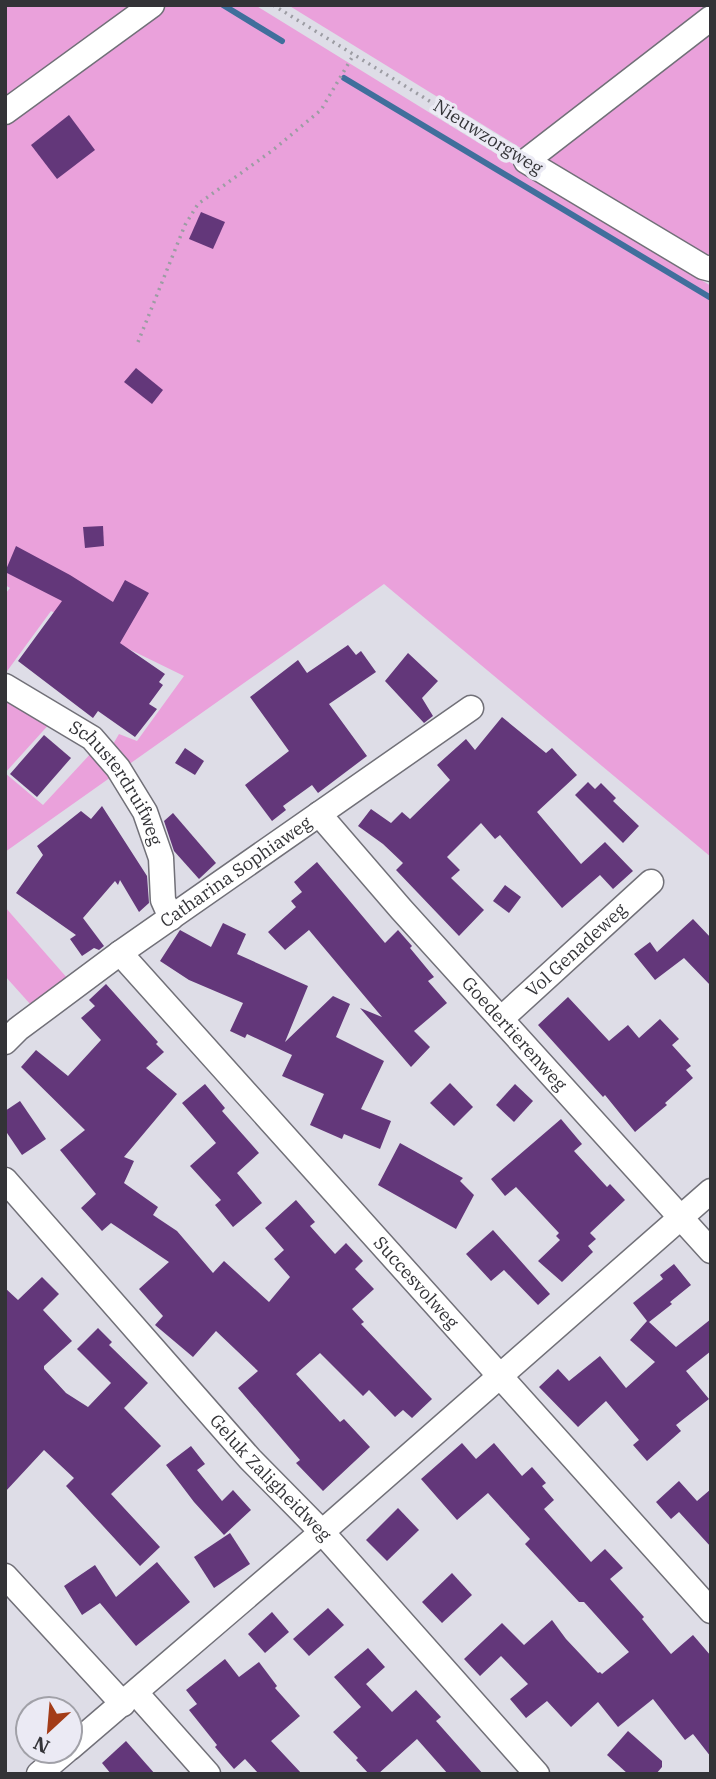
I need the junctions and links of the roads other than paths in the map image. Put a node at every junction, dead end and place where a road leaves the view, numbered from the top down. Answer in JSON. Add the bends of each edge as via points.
{"nodes":[{"id":1,"x":152,"y":5,"type":"edge"},
{"id":2,"x":698,"y":5,"type":"edge"},
{"id":3,"x":711,"y":16,"type":"edge"},
{"id":4,"x":5,"y":112,"type":"edge"},
{"id":5,"x":707,"y":268,"type":"edge"},
{"id":6,"x":5,"y":686,"type":"edge"},
{"id":7,"x":471,"y":708,"type":"dead end"},
{"id":8,"x":319,"y":814,"type":"junction"},
{"id":9,"x":651,"y":882,"type":"dead end"},
{"id":10,"x":171,"y":918,"type":"junction"},
{"id":11,"x":120,"y":953,"type":"junction"},
{"id":12,"x":501,"y":1019,"type":"junction"},
{"id":13,"x":5,"y":1042,"type":"edge"},
{"id":14,"x":5,"y":1180,"type":"edge"},
{"id":15,"x":711,"y":1191,"type":"edge"},
{"id":16,"x":680,"y":1218,"type":"junction"},
{"id":17,"x":711,"y":1251,"type":"edge"},
{"id":18,"x":500,"y":1375,"type":"junction"},
{"id":19,"x":322,"y":1532,"type":"junction"},
{"id":20,"x":5,"y":1576,"type":"edge"},
{"id":21,"x":711,"y":1611,"type":"edge"},
{"id":22,"x":130,"y":1699,"type":"junction"},
{"id":23,"x":84,"y":1736,"type":"edge"},
{"id":24,"x":208,"y":1774,"type":"edge"},
{"id":25,"x":537,"y":1774,"type":"edge"}],
"edges":[{"from":1,"to":4,"type":"street"},
{"from":2,"to":3,"type":"street"},
{"from":3,"to":5,"type":"street","name":"Nieuwzorgweg","via":[[526,160]]},
{"from":6,"to":10,"type":"street","name":"Schusterdruifweg","via":[[92,738],[118,768],[145,811],[162,858],[163,900]]},
{"from":7,"to":8,"type":"street","name":"Catharina Sophiaweg"},
{"from":8,"to":10,"type":"street","name":"Catharina Sophiaweg"},
{"from":8,"to":12,"type":"street","name":"Goedertierenweg"},
{"from":9,"to":12,"type":"street","name":"Vol Genadeweg"},
{"from":10,"to":11,"type":"street","name":"Catharina Sophiaweg"},
{"from":11,"to":13,"type":"street","name":"Catharina Sophiaweg"},
{"from":11,"to":18,"type":"street","name":"Succesvolweg"},
{"from":12,"to":16,"type":"street","name":"Goedertierenweg"},
{"from":14,"to":19,"type":"street","name":"Geluk Zaligheidweg","via":[[250,1459]]},
{"from":15,"to":16,"type":"street"},
{"from":16,"to":17,"type":"street","name":"Goedertierenweg"},
{"from":16,"to":18,"type":"street"},
{"from":18,"to":19,"type":"street"},
{"from":18,"to":21,"type":"street","name":"Succesvolweg"},
{"from":19,"to":22,"type":"street"},
{"from":19,"to":25,"type":"street","name":"Geluk Zaligheidweg"},
{"from":20,"to":22,"type":"street"},
{"from":22,"to":23,"type":"street"},
{"from":22,"to":24,"type":"street"}]}
